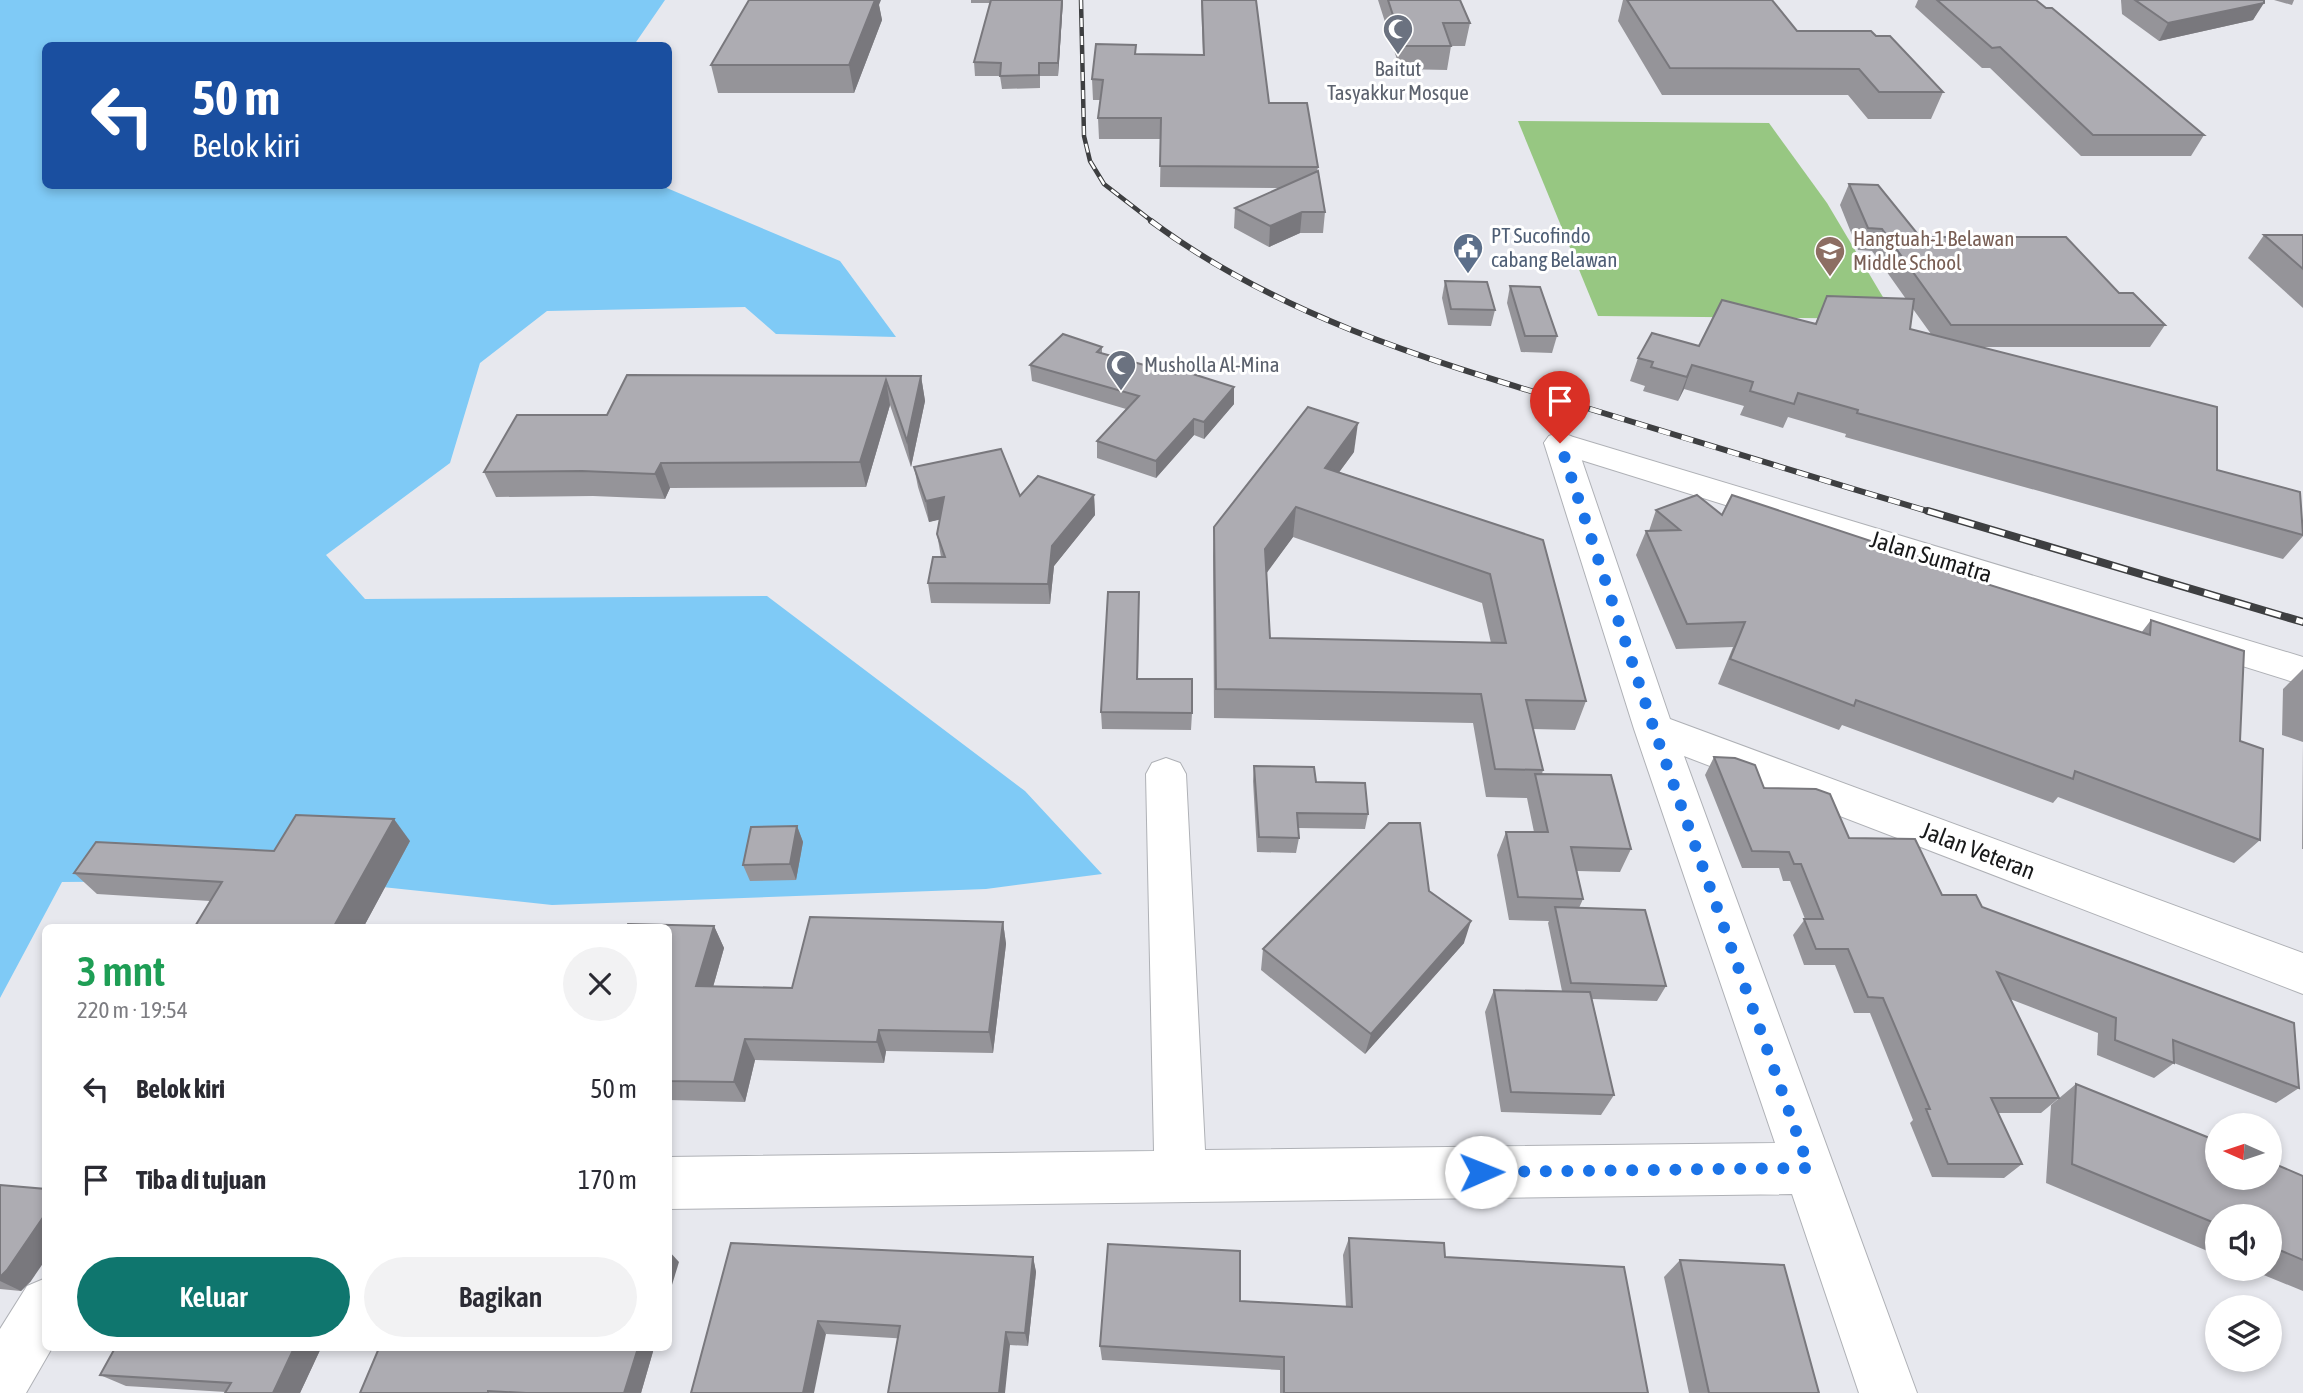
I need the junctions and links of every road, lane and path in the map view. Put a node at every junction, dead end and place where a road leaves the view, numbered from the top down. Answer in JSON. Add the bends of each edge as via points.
{"nodes":[{"id":1,"x":2303,"y":671,"type":"edge"},
{"id":2,"x":1654,"y":729,"type":"junction"},
{"id":3,"x":1166,"y":774,"type":"dead end"},
{"id":4,"x":2303,"y":974,"type":"edge"},
{"id":5,"x":1809,"y":1168,"type":"junction"},
{"id":6,"x":1180,"y":1176,"type":"junction"},
{"id":7,"x":672,"y":1183,"type":"edge"},
{"id":8,"x":42,"y":1312,"type":"edge"},
{"id":9,"x":0,"y":1383,"type":"edge"},
{"id":10,"x":1888,"y":1393,"type":"edge"}],
"edges":[{"from":1,"to":2,"type":"main road","name":"Jalan Sumatra","via":[[1560,443]]},
{"from":2,"to":4,"type":"main road","name":"Jalan Veteran"},
{"from":2,"to":5,"type":"main road"},
{"from":3,"to":6,"type":"main road"},
{"from":5,"to":6,"type":"main road"},
{"from":5,"to":10,"type":"main road"},
{"from":6,"to":7,"type":"main road"},
{"from":8,"to":9,"type":"main road"}]}
